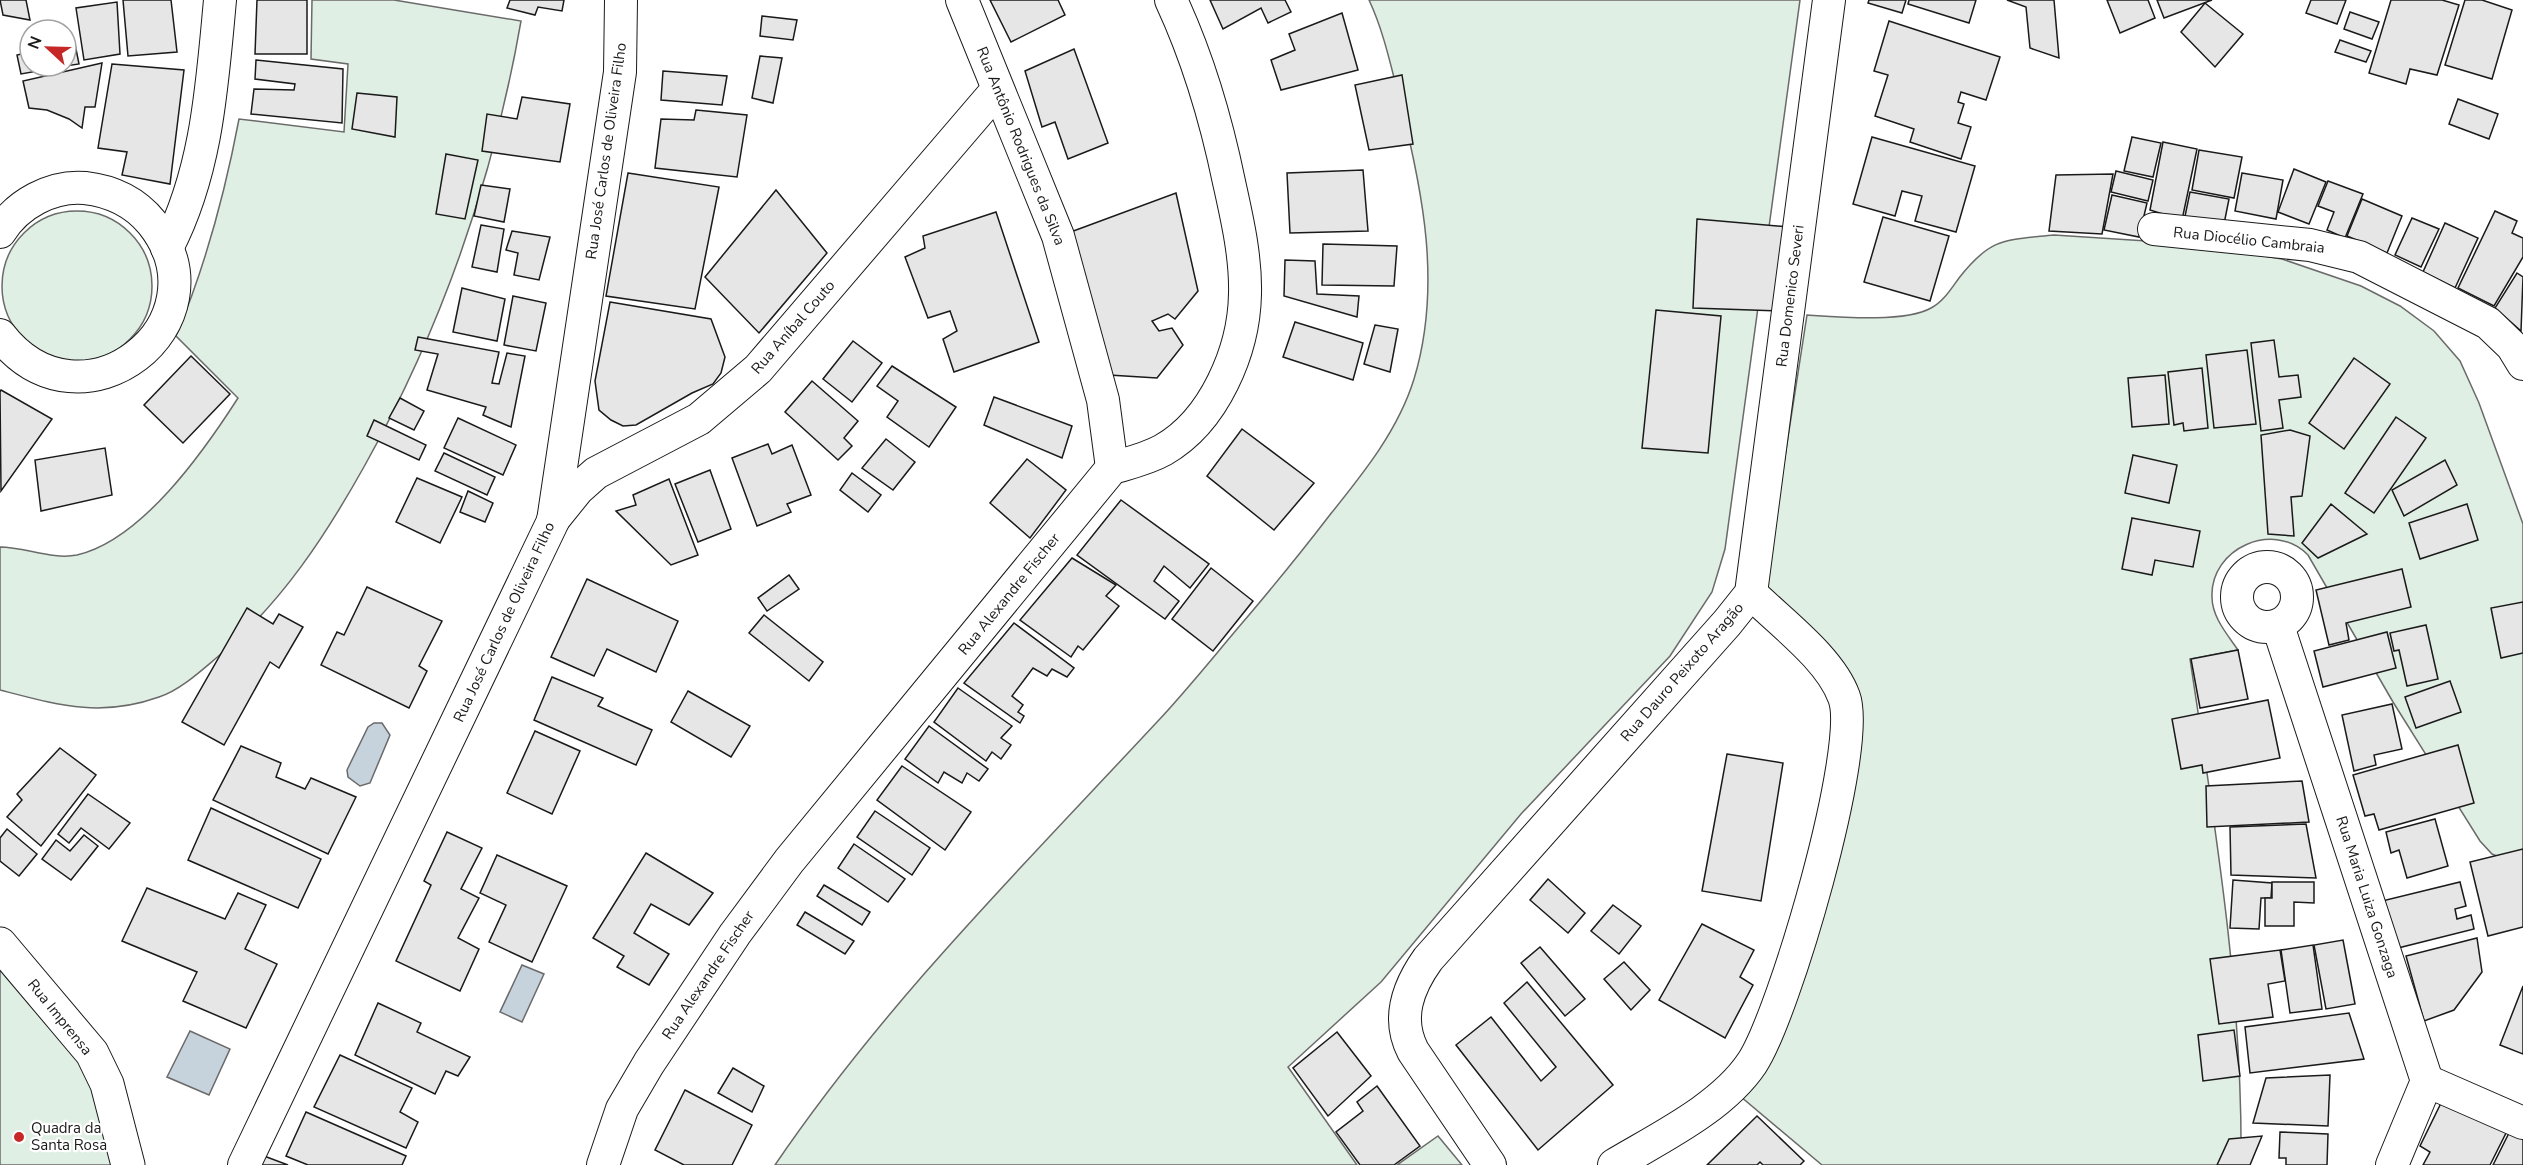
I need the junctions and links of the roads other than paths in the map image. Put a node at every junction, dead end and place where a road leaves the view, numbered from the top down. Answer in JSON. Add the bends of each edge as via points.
{"nodes":[{"id":1,"x":220,"y":0,"type":"edge"},
{"id":2,"x":621,"y":0,"type":"edge"},
{"id":3,"x":962,"y":0,"type":"edge"},
{"id":4,"x":1171,"y":0,"type":"edge"},
{"id":5,"x":1829,"y":0,"type":"edge"},
{"id":6,"x":997,"y":90,"type":"junction"},
{"id":7,"x":2154,"y":229,"type":"dead end"},
{"id":8,"x":0,"y":232,"type":"edge"},
{"id":9,"x":167,"y":248,"type":"junction"},
{"id":10,"x":0,"y":335,"type":"edge"},
{"id":11,"x":2523,"y":364,"type":"edge"},
{"id":12,"x":1112,"y":468,"type":"junction"},
{"id":13,"x":553,"y":521,"type":"junction"},
{"id":14,"x":1751,"y":593,"type":"junction"},
{"id":15,"x":2278,"y":626,"type":"dead end"},
{"id":16,"x":0,"y":944,"type":"edge"},
{"id":17,"x":2427,"y":1081,"type":"junction"},
{"id":18,"x":2523,"y":1123,"type":"edge"},
{"id":19,"x":129,"y":1165,"type":"edge"},
{"id":20,"x":244,"y":1165,"type":"edge"},
{"id":21,"x":603,"y":1165,"type":"edge"},
{"id":22,"x":1490,"y":1165,"type":"edge"},
{"id":23,"x":1614,"y":1165,"type":"edge"},
{"id":24,"x":2392,"y":1165,"type":"edge"}],
"edges":[{"from":1,"to":9,"type":"street","via":[[213,81],[200,160],[184,216]]},
{"from":2,"to":13,"type":"street","name":"Rua José Carlos de Oliveira Filho","via":[[620,72]]},
{"from":3,"to":6,"type":"street","name":"Rua Antônio Rodrigues da Silva"},
{"from":4,"to":12,"type":"street","via":[[1189,40],[1218,129],[1241,246],[1243,319],[1226,375],[1195,423],[1165,449]]},
{"from":5,"to":14,"type":"street","name":"Rua Domenico Severi"},
{"from":6,"to":12,"type":"street","name":"Rua Antônio Rodrigues da Silva","via":[[1059,236],[1103,400]]},
{"from":6,"to":13,"type":"street","name":"Rua Aníbal Couto","via":[[758,369],[699,419],[596,473]]},
{"from":7,"to":11,"type":"street","name":"Rua Diocélio Cambraia","via":[[2310,245],[2359,257],[2488,323],[2512,346]]},
{"from":8,"to":9,"type":"street","via":[[28,203],[63,189],[81,188],[108,193],[133,205],[159,232]]},
{"from":9,"to":10,"type":"street","via":[[173,280],[168,313],[153,342],[114,371],[82,377],[50,373],[21,358]]},
{"from":12,"to":21,"type":"street","name":"Rua Alexandre Fischer","via":[[789,861],[735,934],[643,1072],[622,1109]]},
{"from":13,"to":20,"type":"street","name":"Rua José Carlos de Oliveira Filho"},
{"from":14,"to":22,"type":"street","name":"Rua Dauro Peixoto Aragão","via":[[1428,959],[1414,980],[1404,1015],[1408,1042]]},
{"from":14,"to":23,"type":"street","name":"Rua Dauro Peixoto Aragão","via":[[1819,659],[1843,694],[1848,731],[1838,796],[1794,957],[1752,1063],[1739,1079],[1686,1122]]},
{"from":15,"to":17,"type":"street","name":"Rua Maria Luiza Gonzaga"},
{"from":16,"to":19,"type":"street","name":"Rua Imprensa","via":[[92,1053],[107,1084]]},
{"from":17,"to":18,"type":"street"},
{"from":17,"to":24,"type":"street"}]}
